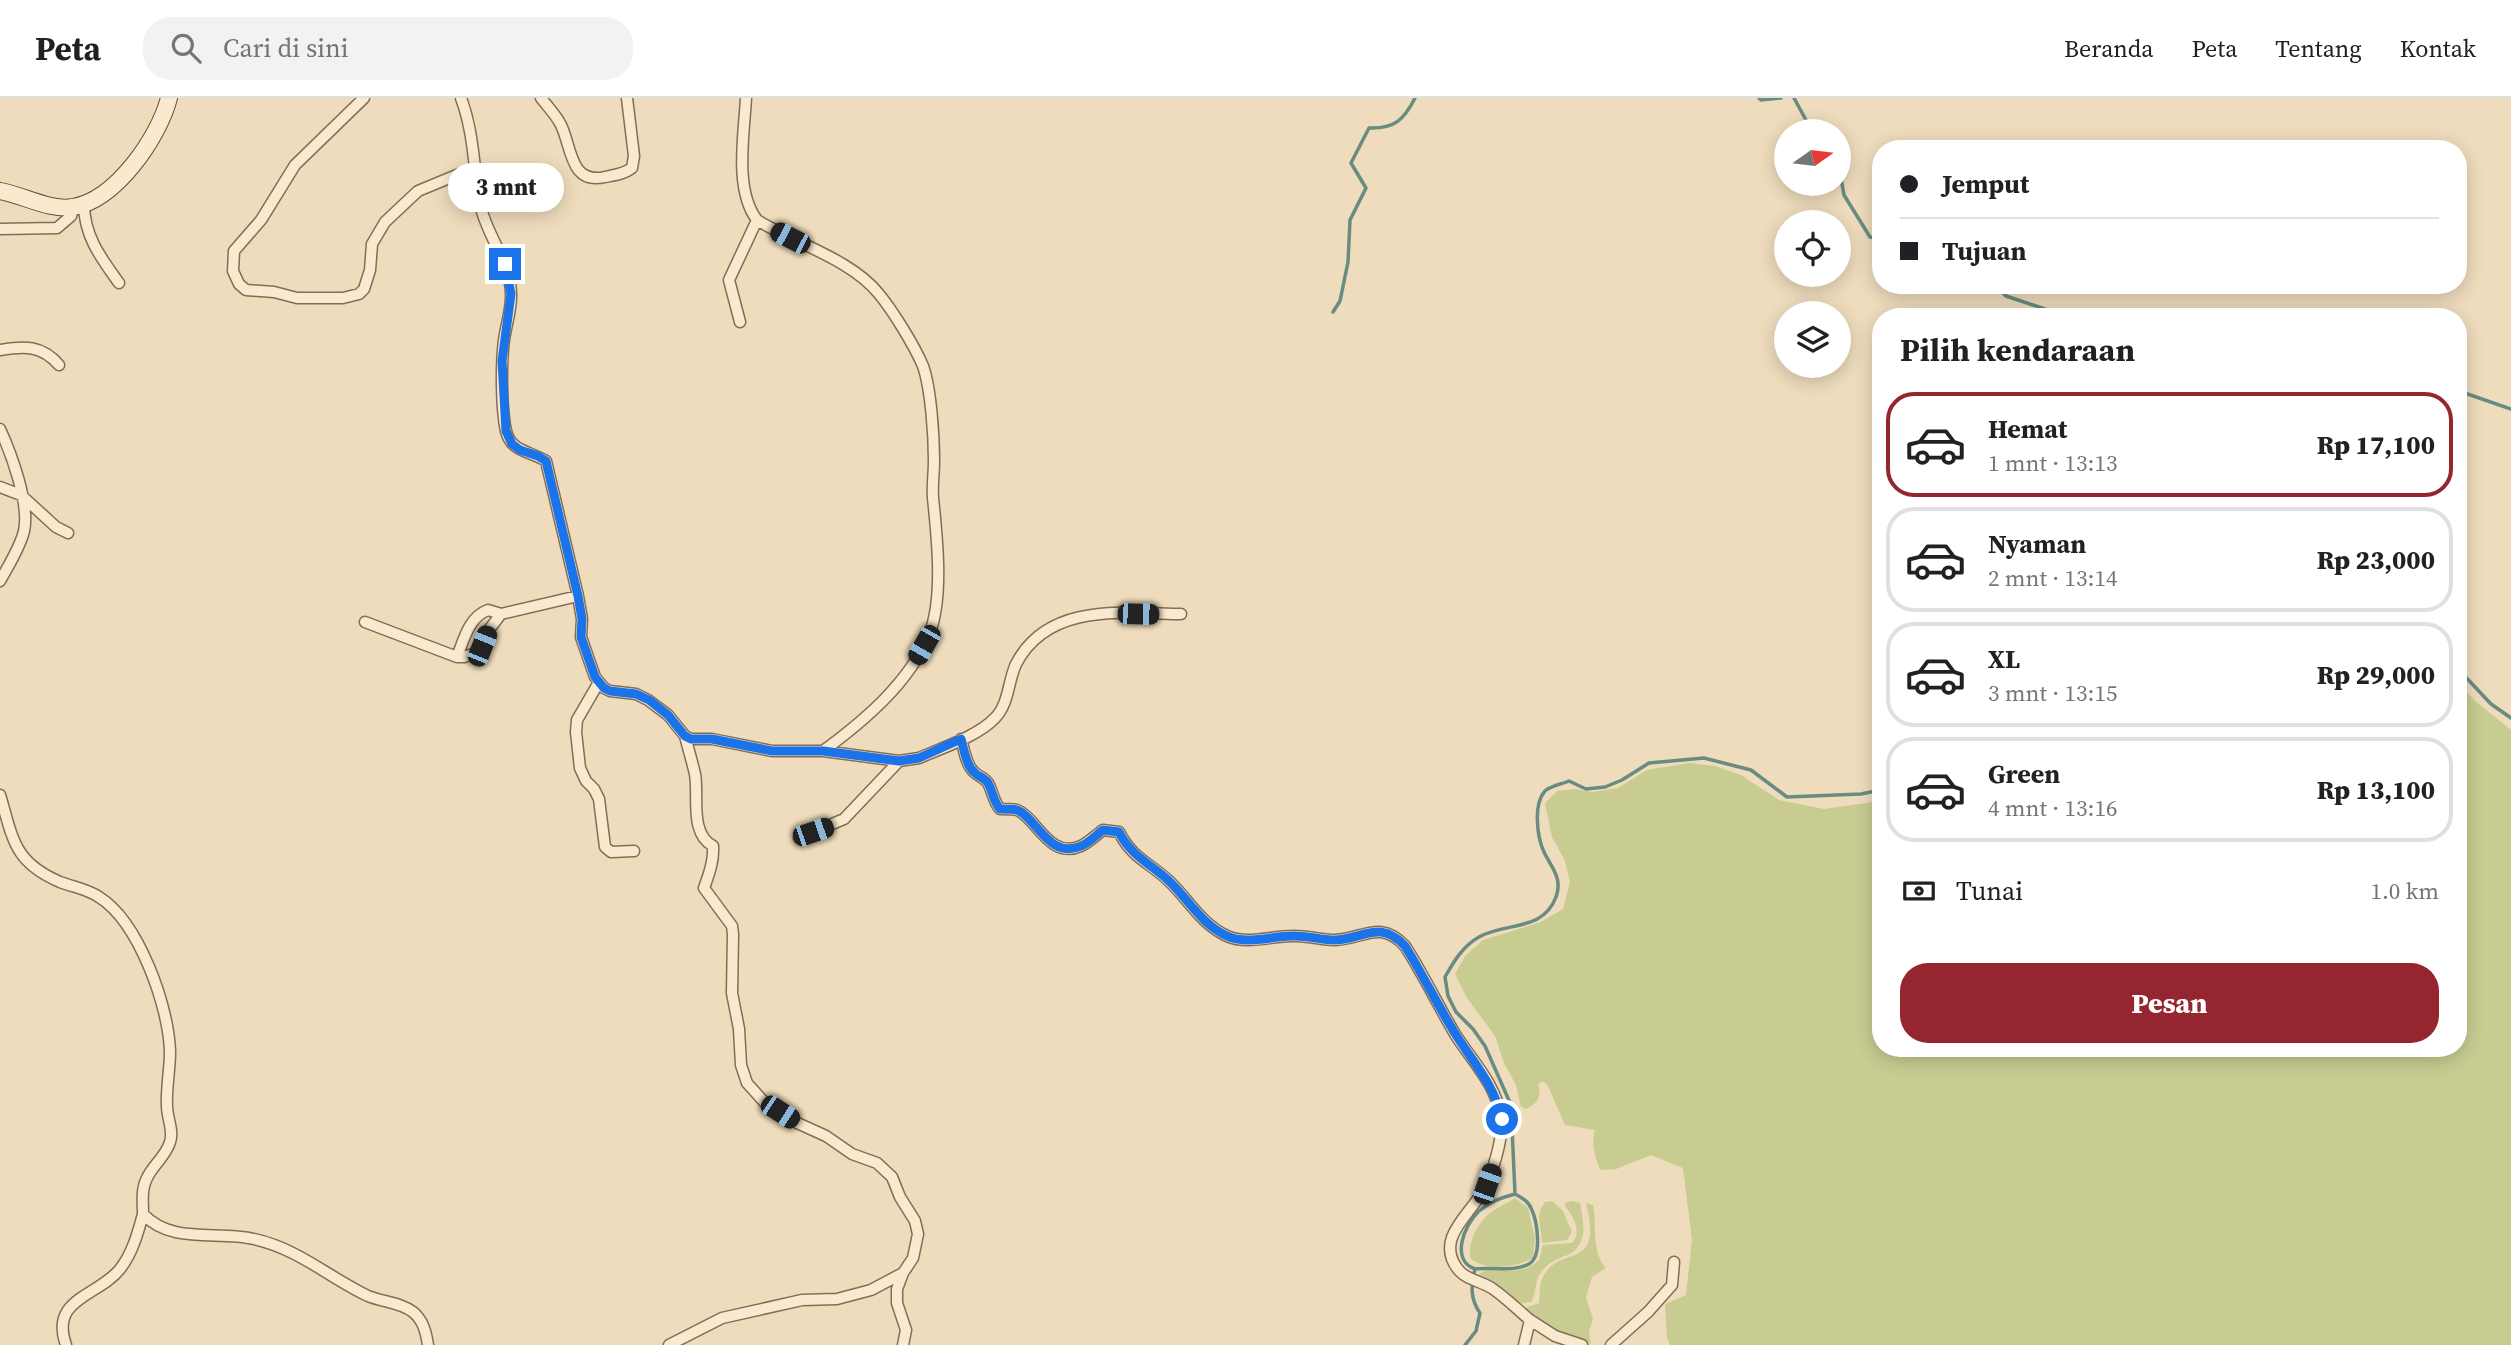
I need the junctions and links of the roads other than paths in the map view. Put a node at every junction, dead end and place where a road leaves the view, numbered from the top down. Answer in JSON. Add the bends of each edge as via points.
{"nodes":[{"id":1,"x":169,"y":98,"type":"edge"},
{"id":2,"x":365,"y":98,"type":"edge"},
{"id":3,"x":461,"y":98,"type":"edge"},
{"id":4,"x":541,"y":98,"type":"edge"},
{"id":5,"x":627,"y":98,"type":"edge"},
{"id":6,"x":746,"y":98,"type":"edge"},
{"id":7,"x":476,"y":167,"type":"junction"},
{"id":8,"x":0,"y":191,"type":"edge"},
{"id":9,"x":79,"y":206,"type":"junction"},
{"id":10,"x":757,"y":220,"type":"junction"},
{"id":11,"x":0,"y":229,"type":"edge"},
{"id":12,"x":119,"y":283,"type":"dead end"},
{"id":13,"x":740,"y":322,"type":"dead end"},
{"id":14,"x":0,"y":350,"type":"edge"},
{"id":15,"x":59,"y":365,"type":"dead end"},
{"id":16,"x":0,"y":429,"type":"edge"},
{"id":17,"x":0,"y":487,"type":"edge"},
{"id":18,"x":21,"y":495,"type":"junction"},
{"id":19,"x":68,"y":533,"type":"dead end"},
{"id":20,"x":0,"y":581,"type":"edge"},
{"id":21,"x":578,"y":596,"type":"junction"},
{"id":22,"x":501,"y":614,"type":"junction"},
{"id":23,"x":1181,"y":614,"type":"dead end"},
{"id":24,"x":365,"y":622,"type":"dead end"},
{"id":25,"x":457,"y":657,"type":"junction"},
{"id":26,"x":599,"y":682,"type":"junction"},
{"id":27,"x":685,"y":736,"type":"junction"},
{"id":28,"x":961,"y":739,"type":"junction"},
{"id":29,"x":823,"y":751,"type":"junction"},
{"id":30,"x":899,"y":761,"type":"junction"},
{"id":31,"x":0,"y":794,"type":"edge"},
{"id":32,"x":799,"y":838,"type":"dead end"},
{"id":33,"x":634,"y":850,"type":"dead end"},
{"id":34,"x":143,"y":1214,"type":"junction"},
{"id":35,"x":1674,"y":1262,"type":"dead end"},
{"id":36,"x":903,"y":1273,"type":"junction"},
{"id":37,"x":1530,"y":1320,"type":"junction"},
{"id":38,"x":66,"y":1345,"type":"edge"},
{"id":39,"x":428,"y":1345,"type":"edge"},
{"id":40,"x":669,"y":1345,"type":"edge"},
{"id":41,"x":903,"y":1345,"type":"edge"},
{"id":42,"x":1524,"y":1345,"type":"edge"},
{"id":43,"x":1582,"y":1345,"type":"edge"},
{"id":44,"x":1611,"y":1345,"type":"edge"}],
"edges":[{"from":1,"to":9,"type":"street","via":[[145,151],[116,182]]},
{"from":2,"to":7,"type":"street","via":[[295,165],[261,220],[234,251],[233,271],[246,290],[297,298],[343,298],[359,293],[370,270],[372,244],[392,214],[418,191]]},
{"from":3,"to":7,"type":"street"},
{"from":4,"to":5,"type":"street","via":[[562,127],[575,166],[593,179],[632,168]]},
{"from":6,"to":10,"type":"street","via":[[743,183],[749,210]]},
{"from":7,"to":21,"type":"street","via":[[482,209],[505,264],[511,294],[502,361],[506,431],[512,444],[546,461]]},
{"from":8,"to":9,"type":"street","via":[[50,205]]},
{"from":9,"to":11,"type":"street","via":[[57,228]]},
{"from":9,"to":12,"type":"street","via":[[95,249]]},
{"from":10,"to":13,"type":"street","via":[[729,280]]},
{"from":10,"to":29,"type":"street","via":[[868,282],[923,367],[929,404],[937,545],[932,625],[897,685]]},
{"from":14,"to":15,"type":"street","via":[[35,348],[51,355]]},
{"from":16,"to":18,"type":"street"},
{"from":17,"to":18,"type":"street"},
{"from":18,"to":19,"type":"street"},
{"from":18,"to":20,"type":"street","via":[[23,533]]},
{"from":21,"to":22,"type":"street"},
{"from":21,"to":26,"type":"street","via":[[581,637]]},
{"from":22,"to":25,"type":"street","via":[[478,652]]},
{"from":22,"to":25,"type":"street","via":[[488,610],[478,614]]},
{"from":23,"to":28,"type":"street","via":[[1094,613],[1054,626],[1038,637],[1017,663],[999,715]]},
{"from":24,"to":25,"type":"street"},
{"from":26,"to":27,"type":"street","via":[[610,691],[649,700]]},
{"from":26,"to":33,"type":"street","via":[[576,725],[580,768],[599,799],[605,847],[611,852]]},
{"from":27,"to":29,"type":"street","via":[[772,751]]},
{"from":27,"to":36,"type":"street","via":[[695,773],[699,830],[713,846],[704,888],[732,926],[732,993],[747,1083],[765,1103],[852,1154],[877,1163],[892,1177],[918,1234],[913,1258]]},
{"from":28,"to":30,"type":"street","via":[[919,758]]},
{"from":28,"to":37,"type":"street","via":[[974,773],[985,779],[1000,809],[1016,810],[1044,838],[1066,848],[1082,846],[1103,830],[1119,832],[1130,851],[1227,936],[1337,940],[1377,931],[1393,935],[1405,946],[1455,1034],[1486,1076],[1502,1119],[1487,1184],[1462,1218],[1450,1247],[1455,1265]]},
{"from":29,"to":30,"type":"street"},
{"from":30,"to":32,"type":"street","via":[[844,819]]},
{"from":31,"to":34,"type":"street","via":[[11,837],[23,857],[47,876],[110,905],[141,950],[159,992],[168,1035],[166,1104],[171,1137],[167,1151],[147,1177]]},
{"from":34,"to":38,"type":"street","via":[[119,1271],[66,1313],[62,1329]]},
{"from":34,"to":39,"type":"street","via":[[167,1231],[238,1235],[292,1251],[370,1297],[412,1312],[425,1329]]},
{"from":35,"to":44,"type":"street","via":[[1672,1285]]},
{"from":36,"to":40,"type":"street","via":[[871,1290],[837,1299],[802,1300],[722,1318]]},
{"from":36,"to":41,"type":"street","via":[[897,1289],[906,1330]]},
{"from":37,"to":42,"type":"street"},
{"from":37,"to":43,"type":"street","via":[[1555,1336]]}]}
